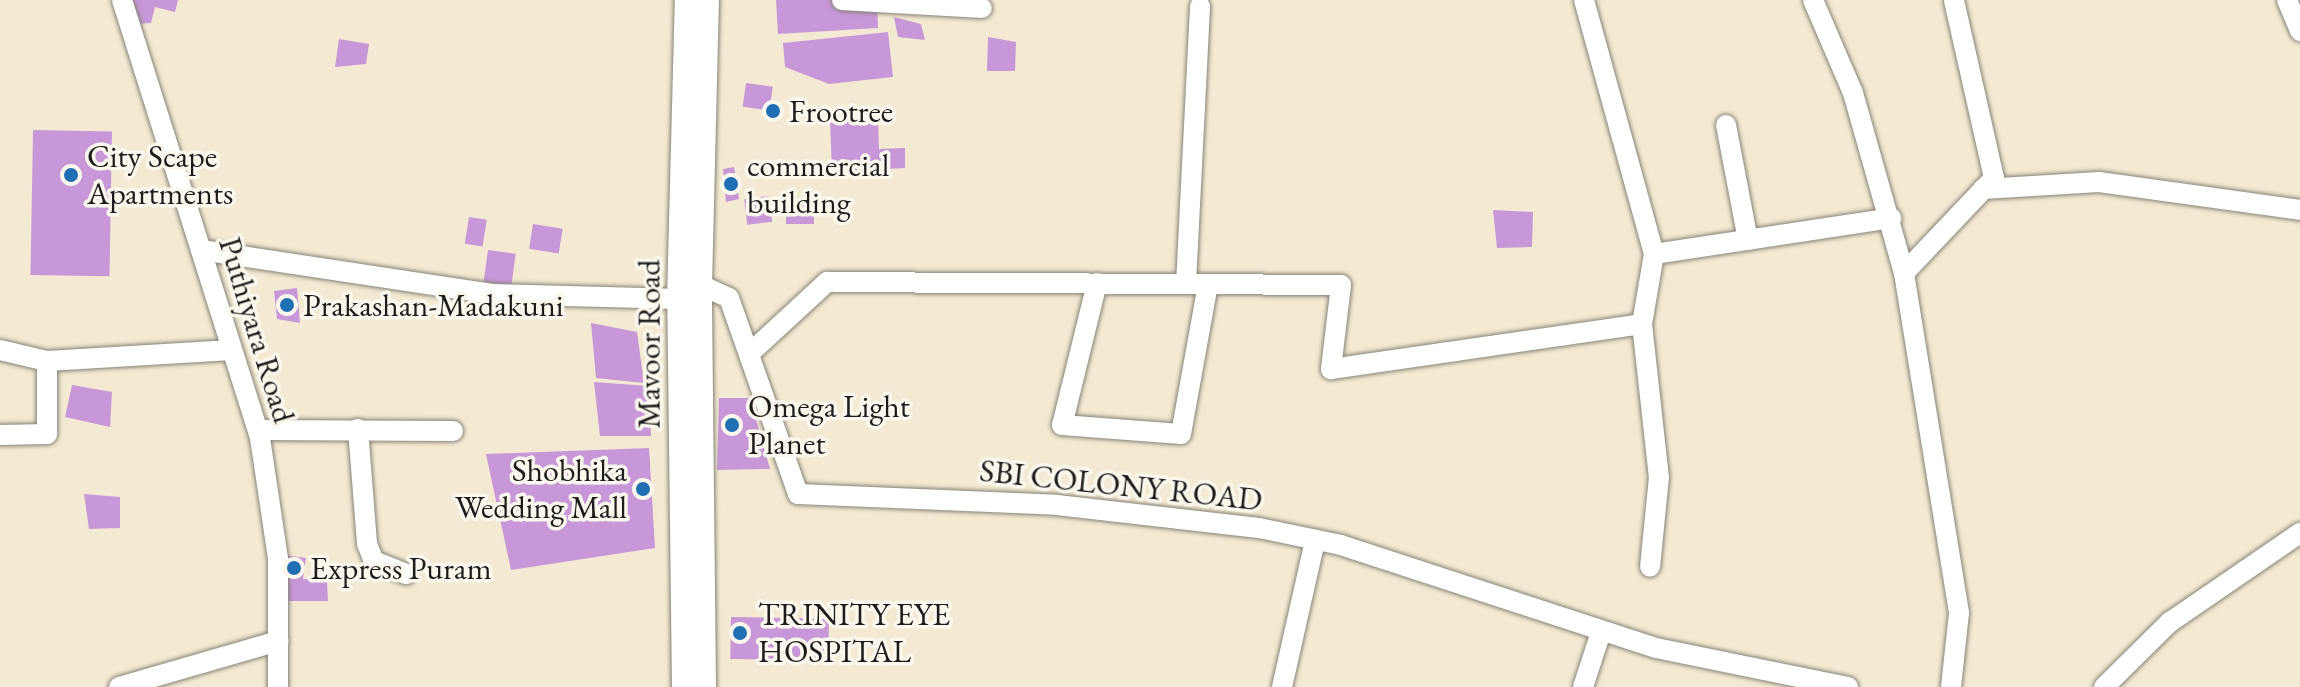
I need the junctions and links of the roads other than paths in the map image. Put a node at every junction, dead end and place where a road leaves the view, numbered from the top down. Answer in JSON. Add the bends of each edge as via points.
{"nodes":[{"id":1,"x":122,"y":0,"type":"edge"},
{"id":2,"x":688,"y":0,"type":"edge"},
{"id":3,"x":706,"y":0,"type":"edge"},
{"id":4,"x":842,"y":0,"type":"edge"},
{"id":5,"x":1584,"y":0,"type":"edge"},
{"id":6,"x":1813,"y":0,"type":"edge"},
{"id":7,"x":1954,"y":0,"type":"edge"},
{"id":8,"x":2287,"y":0,"type":"edge"},
{"id":9,"x":1200,"y":6,"type":"dead end"},
{"id":10,"x":982,"y":8,"type":"dead end"},
{"id":11,"x":2300,"y":31,"type":"edge"},
{"id":12,"x":1726,"y":125,"type":"dead end"},
{"id":13,"x":1983,"y":189,"type":"junction"},
{"id":14,"x":2300,"y":210,"type":"edge"},
{"id":15,"x":1891,"y":218,"type":"junction"},
{"id":16,"x":1748,"y":240,"type":"junction"},
{"id":17,"x":201,"y":250,"type":"junction"},
{"id":18,"x":1654,"y":254,"type":"junction"},
{"id":19,"x":1904,"y":273,"type":"junction"},
{"id":20,"x":1097,"y":283,"type":"junction"},
{"id":21,"x":1186,"y":284,"type":"junction"},
{"id":22,"x":1208,"y":284,"type":"junction"},
{"id":23,"x":690,"y":292,"type":"junction"},
{"id":24,"x":1642,"y":324,"type":"junction"},
{"id":25,"x":0,"y":350,"type":"edge"},
{"id":26,"x":232,"y":350,"type":"junction"},
{"id":27,"x":750,"y":353,"type":"junction"},
{"id":28,"x":47,"y":361,"type":"junction"},
{"id":29,"x":358,"y":429,"type":"junction"},
{"id":30,"x":258,"y":430,"type":"junction"},
{"id":31,"x":453,"y":431,"type":"dead end"},
{"id":32,"x":0,"y":435,"type":"edge"},
{"id":33,"x":2300,"y":533,"type":"edge"},
{"id":34,"x":1315,"y":540,"type":"junction"},
{"id":35,"x":1650,"y":567,"type":"dead end"},
{"id":36,"x":406,"y":574,"type":"dead end"},
{"id":37,"x":1601,"y":632,"type":"junction"},
{"id":38,"x":278,"y":641,"type":"junction"},
{"id":39,"x":1760,"y":678,"type":"edge"},
{"id":40,"x":119,"y":687,"type":"edge"},
{"id":41,"x":278,"y":687,"type":"edge"},
{"id":42,"x":685,"y":687,"type":"edge"},
{"id":43,"x":703,"y":687,"type":"edge"},
{"id":44,"x":1282,"y":687,"type":"edge"},
{"id":45,"x":1583,"y":687,"type":"edge"},
{"id":46,"x":1848,"y":687,"type":"edge"},
{"id":47,"x":1951,"y":687,"type":"edge"},
{"id":48,"x":2104,"y":687,"type":"edge"}],
"edges":[{"from":1,"to":17,"type":"street","name":"Puthiyara Road"},
{"from":2,"to":23,"type":"main road","name":"Mavoor Road"},
{"from":3,"to":23,"type":"main road","name":"Mavoor Road"},
{"from":4,"to":10,"type":"street"},
{"from":5,"to":18,"type":"street"},
{"from":6,"to":15,"type":"street","via":[[1853,93]]},
{"from":7,"to":13,"type":"street","via":[[1994,178]]},
{"from":8,"to":11,"type":"street"},
{"from":9,"to":21,"type":"street"},
{"from":12,"to":16,"type":"street"},
{"from":13,"to":14,"type":"street","via":[[2099,182]]},
{"from":13,"to":19,"type":"street"},
{"from":15,"to":16,"type":"street"},
{"from":15,"to":19,"type":"street"},
{"from":16,"to":18,"type":"street"},
{"from":17,"to":23,"type":"street","via":[[492,294]]},
{"from":17,"to":26,"type":"street","name":"Puthiyara Road"},
{"from":18,"to":24,"type":"street"},
{"from":19,"to":47,"type":"street","via":[[1959,613]]},
{"from":20,"to":21,"type":"street"},
{"from":20,"to":22,"type":"street","via":[[1062,425],[1181,434]]},
{"from":20,"to":27,"type":"street","via":[[827,282]]},
{"from":21,"to":22,"type":"street"},
{"from":22,"to":24,"type":"street","via":[[1341,285],[1331,369]]},
{"from":23,"to":27,"type":"street","name":"SBI COLONY ROAD","via":[[729,298]]},
{"from":23,"to":42,"type":"main road","name":"Mavoor Road"},
{"from":23,"to":43,"type":"main road","name":"Mavoor Road"},
{"from":24,"to":35,"type":"street","via":[[1659,477]]},
{"from":25,"to":28,"type":"street"},
{"from":26,"to":28,"type":"street"},
{"from":26,"to":30,"type":"street","name":"Puthiyara Road"},
{"from":27,"to":34,"type":"street","name":"SBI COLONY ROAD","via":[[798,494],[1184,515]]},
{"from":28,"to":32,"type":"street","via":[[47,434]]},
{"from":29,"to":30,"type":"street"},
{"from":29,"to":31,"type":"street"},
{"from":29,"to":36,"type":"street","via":[[367,544],[374,561]]},
{"from":30,"to":38,"type":"street","name":"Puthiyara Road","via":[[278,559]]},
{"from":33,"to":48,"type":"street","via":[[2170,622]]},
{"from":34,"to":37,"type":"street","name":"SBI COLONY ROAD"},
{"from":34,"to":44,"type":"street"},
{"from":37,"to":39,"type":"street","name":"SBI COLONY ROAD"},
{"from":37,"to":45,"type":"street"},
{"from":38,"to":40,"type":"street"},
{"from":38,"to":41,"type":"street","name":"Puthiyara Road"},
{"from":39,"to":46,"type":"street","name":"SBI COLONY ROAD"}]}
